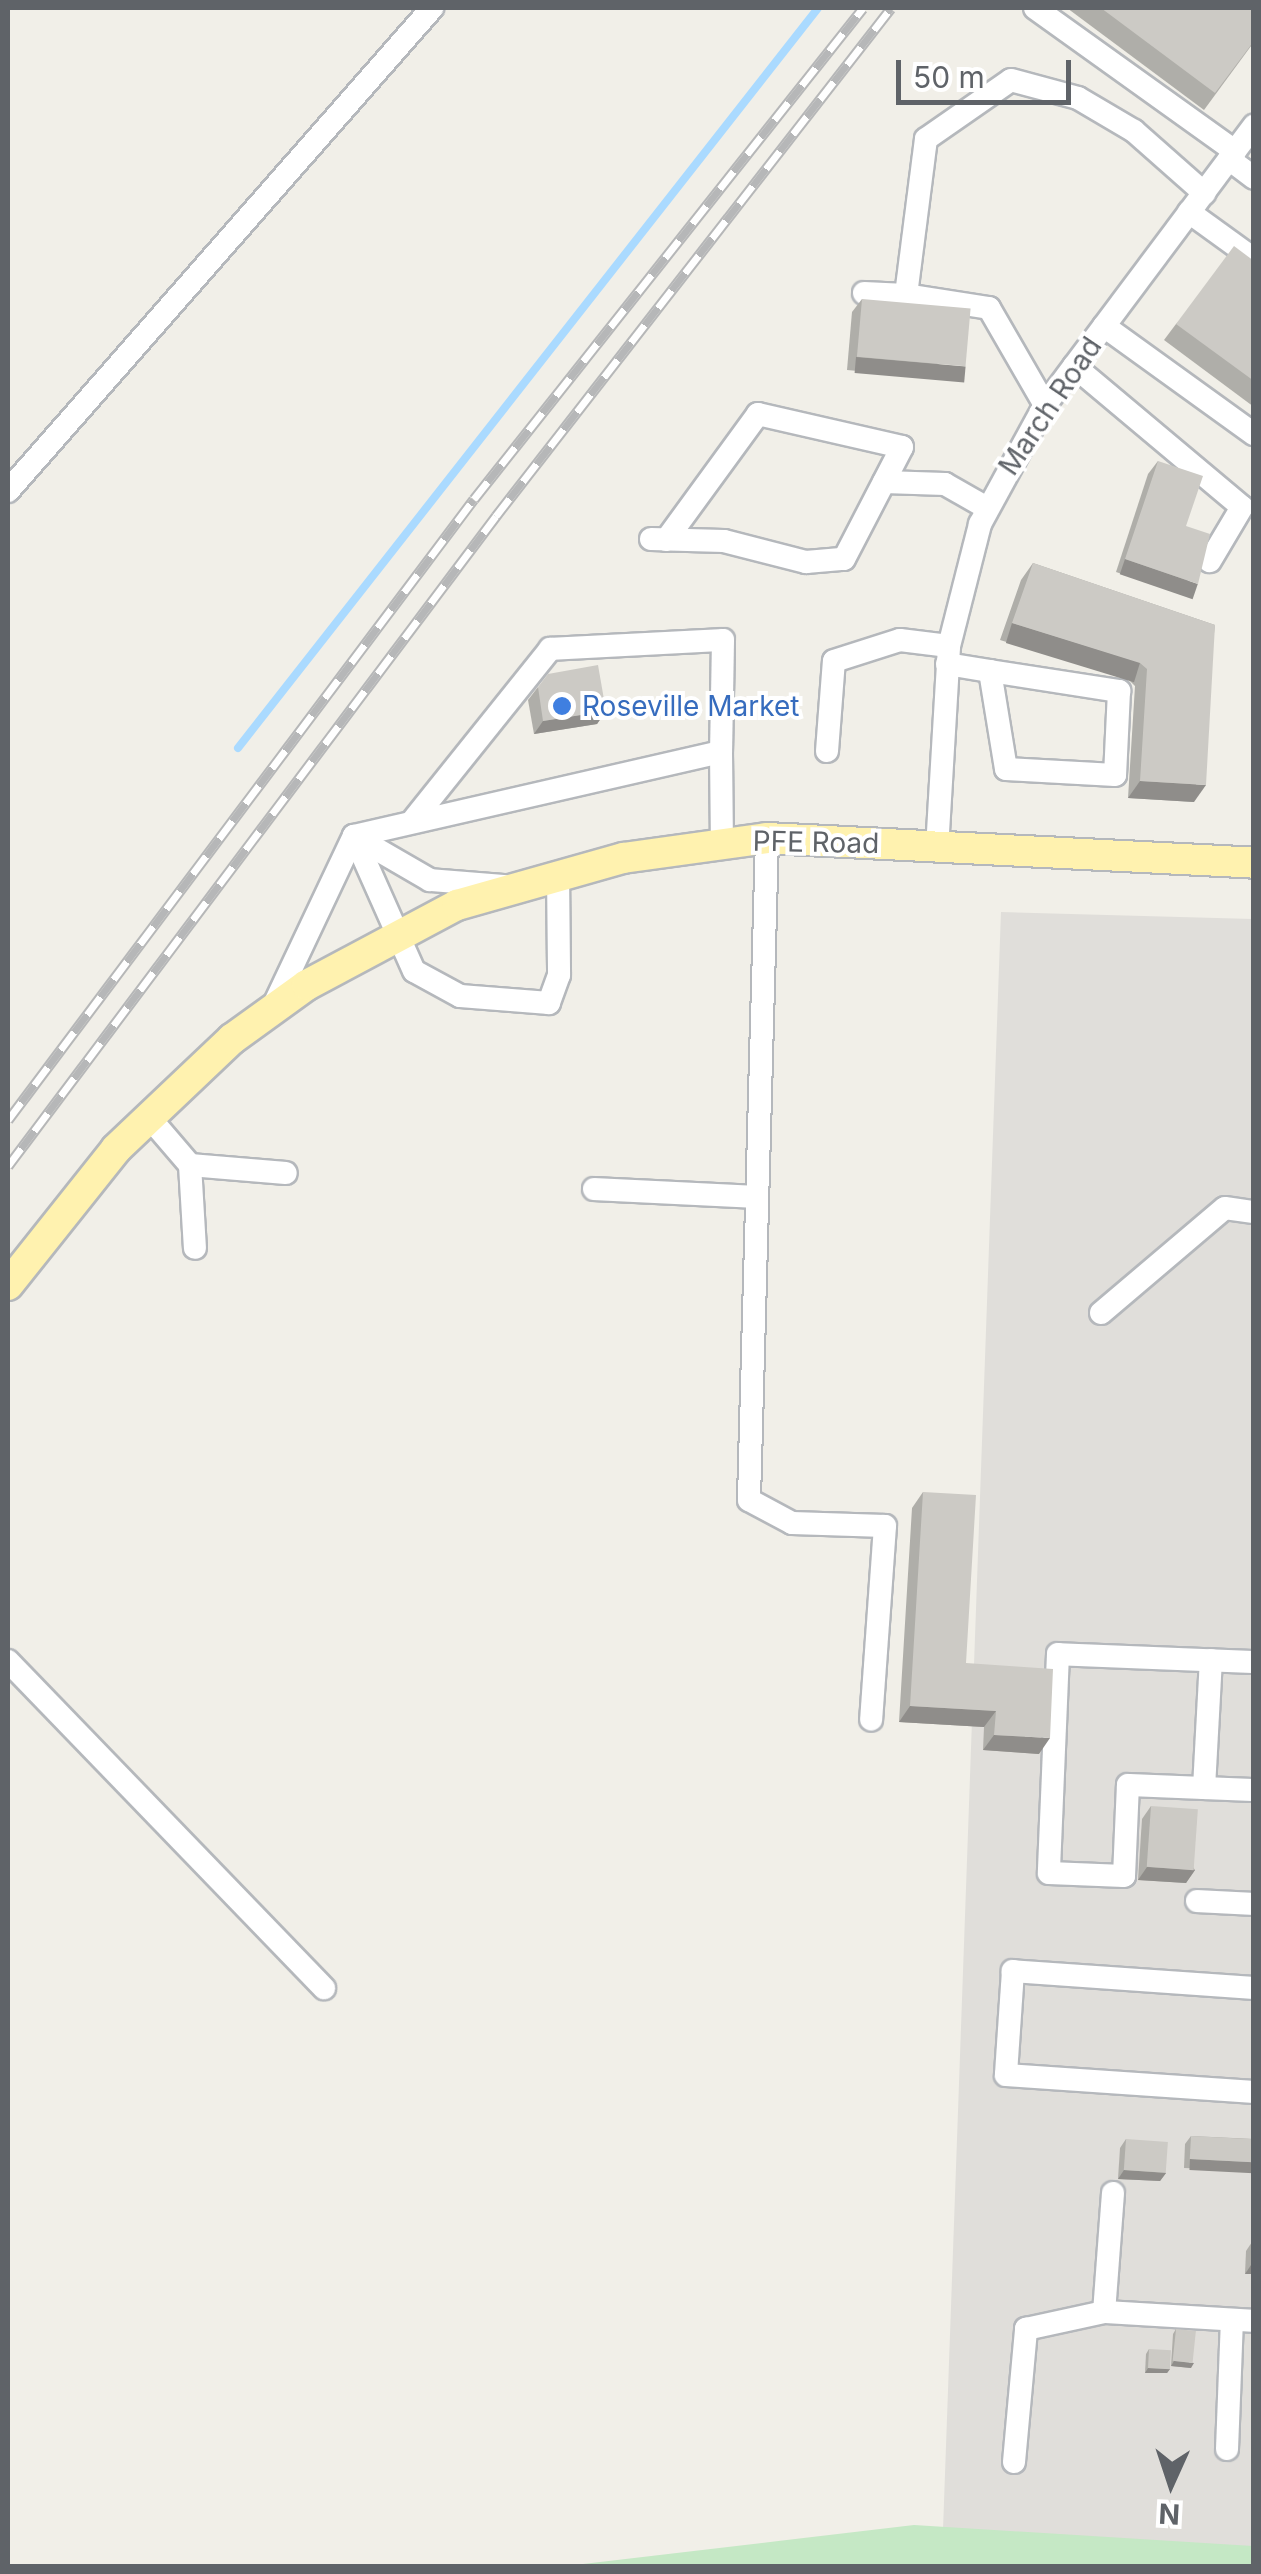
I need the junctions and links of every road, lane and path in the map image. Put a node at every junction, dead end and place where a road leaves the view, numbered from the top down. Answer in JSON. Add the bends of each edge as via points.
{"nodes":[{"id":1,"x":432,"y":8,"type":"edge"},
{"id":2,"x":1035,"y":8,"type":"edge"},
{"id":3,"x":1254,"y":126,"type":"edge"},
{"id":4,"x":1232,"y":155,"type":"junction"},
{"id":5,"x":1254,"y":178,"type":"edge"},
{"id":6,"x":1196,"y":202,"type":"junction"},
{"id":7,"x":1254,"y":260,"type":"edge"},
{"id":8,"x":864,"y":293,"type":"dead end"},
{"id":9,"x":906,"y":295,"type":"junction"},
{"id":10,"x":1104,"y":326,"type":"junction"},
{"id":11,"x":1074,"y":366,"type":"junction"},
{"id":12,"x":1046,"y":405,"type":"junction"},
{"id":13,"x":1254,"y":434,"type":"edge"},
{"id":14,"x":884,"y":482,"type":"junction"},
{"id":15,"x":8,"y":490,"type":"edge"},
{"id":16,"x":987,"y":508,"type":"junction"},
{"id":17,"x":1210,"y":561,"type":"edge"},
{"id":18,"x":948,"y":655,"type":"junction"},
{"id":19,"x":990,"y":671,"type":"junction"},
{"id":20,"x":827,"y":751,"type":"dead end"},
{"id":21,"x":720,"y":752,"type":"junction"},
{"id":22,"x":414,"y":819,"type":"junction"},
{"id":23,"x":354,"y":836,"type":"junction"},
{"id":24,"x":767,"y":838,"type":"junction"},
{"id":25,"x":722,"y":842,"type":"junction"},
{"id":26,"x":937,"y":848,"type":"junction"},
{"id":27,"x":1254,"y":863,"type":"edge"},
{"id":28,"x":558,"y":873,"type":"junction"},
{"id":29,"x":512,"y":886,"type":"junction"},
{"id":30,"x":395,"y":934,"type":"junction"},
{"id":31,"x":272,"y":1010,"type":"junction"},
{"id":32,"x":148,"y":1116,"type":"junction"},
{"id":33,"x":190,"y":1165,"type":"junction"},
{"id":34,"x":286,"y":1174,"type":"dead end"},
{"id":35,"x":594,"y":1189,"type":"dead end"},
{"id":36,"x":757,"y":1196,"type":"junction"},
{"id":37,"x":1254,"y":1212,"type":"edge"},
{"id":38,"x":194,"y":1248,"type":"dead end"},
{"id":39,"x":8,"y":1285,"type":"edge"},
{"id":40,"x":1100,"y":1313,"type":"dead end"},
{"id":41,"x":1210,"y":1660,"type":"junction"},
{"id":42,"x":8,"y":1661,"type":"edge"},
{"id":43,"x":1254,"y":1662,"type":"edge"},
{"id":44,"x":870,"y":1719,"type":"dead end"},
{"id":45,"x":1204,"y":1788,"type":"junction"},
{"id":46,"x":1254,"y":1790,"type":"edge"},
{"id":47,"x":1197,"y":1901,"type":"dead end"},
{"id":48,"x":1254,"y":1904,"type":"edge"},
{"id":49,"x":324,"y":1988,"type":"dead end"},
{"id":50,"x":1254,"y":1988,"type":"edge"},
{"id":51,"x":1254,"y":2092,"type":"edge"},
{"id":52,"x":1113,"y":2193,"type":"dead end"},
{"id":53,"x":1104,"y":2312,"type":"junction"},
{"id":54,"x":1243,"y":2320,"type":"edge"},
{"id":55,"x":1226,"y":2449,"type":"dead end"},
{"id":56,"x":1014,"y":2462,"type":"dead end"}],
"edges":[{"from":1,"to":15,"type":"street"},
{"from":2,"to":4,"type":"street"},
{"from":3,"to":4,"type":"street","name":"March Road"},
{"from":4,"to":5,"type":"street"},
{"from":4,"to":6,"type":"street","name":"March Road"},
{"from":6,"to":7,"type":"street"},
{"from":6,"to":9,"type":"street","via":[[1134,131],[1092,106],[1011,80],[926,139]]},
{"from":6,"to":10,"type":"street","name":"March Road"},
{"from":8,"to":9,"type":"street"},
{"from":9,"to":12,"type":"street","via":[[989,308]]},
{"from":10,"to":11,"type":"street","name":"March Road"},
{"from":10,"to":13,"type":"street"},
{"from":11,"to":12,"type":"street","name":"March Road"},
{"from":11,"to":17,"type":"street","via":[[1242,507]]},
{"from":12,"to":16,"type":"street","name":"March Road"},
{"from":14,"to":14,"type":"street","via":[[844,559],[806,562],[724,542],[659,539],[758,414],[902,447]]},
{"from":14,"to":16,"type":"street","via":[[945,484]]},
{"from":16,"to":18,"type":"street","name":"March Road","via":[[966,562]]},
{"from":18,"to":19,"type":"street"},
{"from":18,"to":20,"type":"street","via":[[900,640],[834,661]]},
{"from":18,"to":26,"type":"street","name":"March Road"},
{"from":19,"to":19,"type":"street","via":[[1119,691],[1114,775],[1006,769]]},
{"from":21,"to":22,"type":"street"},
{"from":21,"to":22,"type":"street","via":[[723,640],[550,649]]},
{"from":21,"to":25,"type":"street"},
{"from":22,"to":23,"type":"street"},
{"from":23,"to":29,"type":"street","via":[[430,880]]},
{"from":23,"to":30,"type":"street"},
{"from":23,"to":31,"type":"street"},
{"from":24,"to":25,"type":"main road","name":"PFE Road"},
{"from":24,"to":26,"type":"main road","name":"PFE Road"},
{"from":24,"to":36,"type":"street"},
{"from":25,"to":28,"type":"main road","name":"PFE Road"},
{"from":26,"to":27,"type":"main road","name":"PFE Road"},
{"from":28,"to":29,"type":"main road","name":"PFE Road"},
{"from":28,"to":30,"type":"street","via":[[559,974],[549,1003],[460,996],[414,971]]},
{"from":29,"to":30,"type":"main road","name":"PFE Road"},
{"from":30,"to":31,"type":"main road","name":"PFE Road"},
{"from":31,"to":32,"type":"main road","name":"PFE Road"},
{"from":32,"to":33,"type":"street"},
{"from":32,"to":39,"type":"main road","name":"PFE Road"},
{"from":33,"to":34,"type":"street"},
{"from":33,"to":38,"type":"street"},
{"from":35,"to":36,"type":"street"},
{"from":36,"to":44,"type":"street","via":[[749,1500],[792,1523],[885,1526]]},
{"from":37,"to":40,"type":"street","via":[[1224,1208]]},
{"from":41,"to":43,"type":"street"},
{"from":41,"to":45,"type":"street"},
{"from":41,"to":45,"type":"street","via":[[1058,1654],[1050,1873],[1124,1876],[1128,1785]]},
{"from":42,"to":49,"type":"street"},
{"from":45,"to":46,"type":"street"},
{"from":47,"to":48,"type":"street"},
{"from":50,"to":51,"type":"street","via":[[1014,1972],[1006,2075]]},
{"from":52,"to":53,"type":"street"},
{"from":53,"to":54,"type":"street"},
{"from":53,"to":56,"type":"street","via":[[1026,2329]]},
{"from":54,"to":55,"type":"street"}]}
